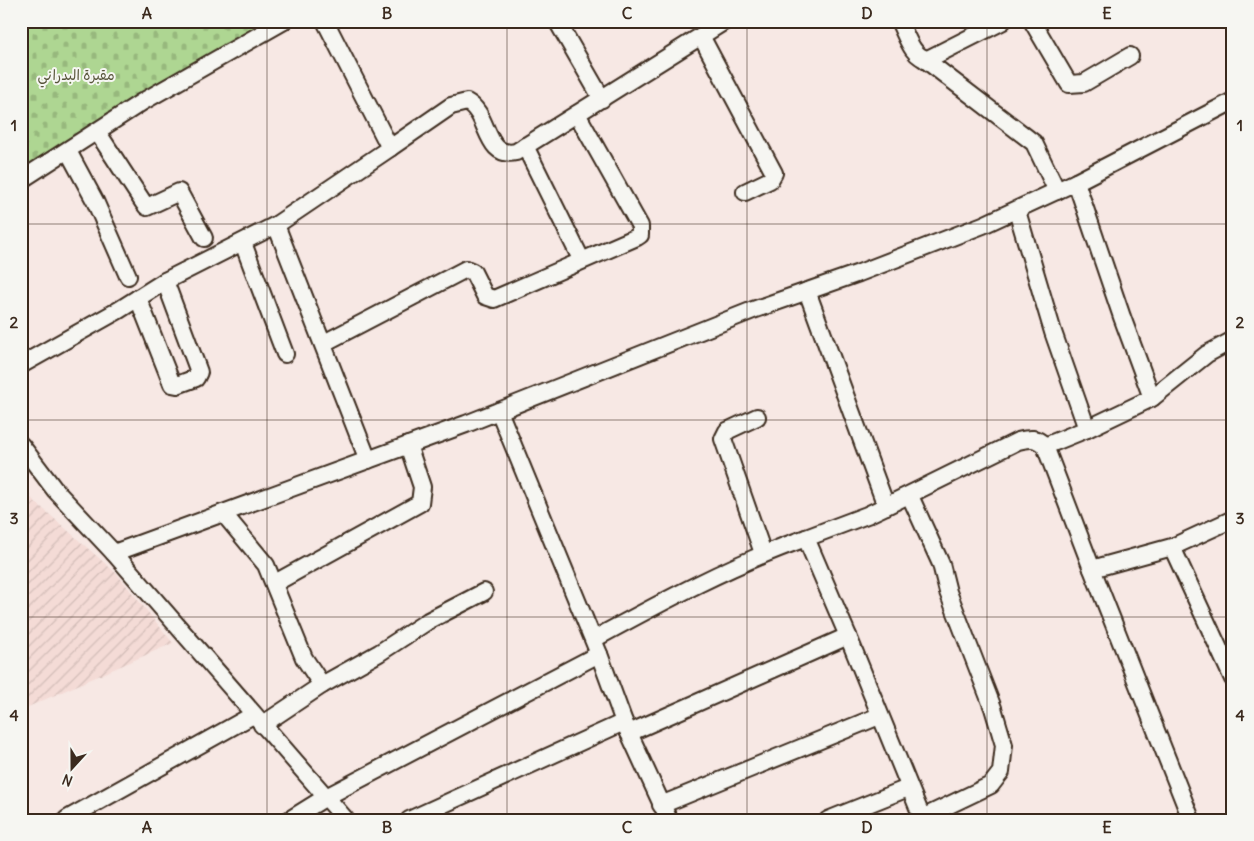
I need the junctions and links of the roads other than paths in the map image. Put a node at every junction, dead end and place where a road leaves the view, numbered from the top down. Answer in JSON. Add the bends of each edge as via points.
{"nodes":[{"id":1,"x":284,"y":21,"type":"edge"},
{"id":2,"x":325,"y":21,"type":"edge"},
{"id":3,"x":557,"y":21,"type":"edge"},
{"id":4,"x":725,"y":21,"type":"edge"},
{"id":5,"x":899,"y":21,"type":"edge"},
{"id":6,"x":1003,"y":21,"type":"edge"},
{"id":7,"x":1032,"y":21,"type":"edge"},
{"id":8,"x":701,"y":36,"type":"junction"},
{"id":9,"x":1130,"y":56,"type":"dead end"},
{"id":10,"x":923,"y":58,"type":"junction"},
{"id":11,"x":602,"y":99,"type":"junction"},
{"id":12,"x":1233,"y":101,"type":"edge"},
{"id":13,"x":577,"y":114,"type":"junction"},
{"id":14,"x":98,"y":132,"type":"junction"},
{"id":15,"x":526,"y":146,"type":"junction"},
{"id":16,"x":390,"y":148,"type":"junction"},
{"id":17,"x":68,"y":150,"type":"junction"},
{"id":18,"x":21,"y":180,"type":"edge"},
{"id":19,"x":1076,"y":182,"type":"junction"},
{"id":20,"x":1057,"y":191,"type":"junction"},
{"id":21,"x":746,"y":192,"type":"dead end"},
{"id":22,"x":1017,"y":210,"type":"junction"},
{"id":23,"x":276,"y":225,"type":"junction"},
{"id":24,"x":204,"y":238,"type":"dead end"},
{"id":25,"x":243,"y":243,"type":"junction"},
{"id":26,"x":582,"y":260,"type":"junction"},
{"id":27,"x":128,"y":276,"type":"dead end"},
{"id":28,"x":165,"y":281,"type":"junction"},
{"id":29,"x":806,"y":291,"type":"junction"},
{"id":30,"x":138,"y":298,"type":"junction"},
{"id":31,"x":1233,"y":340,"type":"edge"},
{"id":32,"x":324,"y":343,"type":"junction"},
{"id":33,"x":285,"y":354,"type":"dead end"},
{"id":34,"x":21,"y":365,"type":"edge"},
{"id":35,"x":1152,"y":398,"type":"junction"},
{"id":36,"x":499,"y":411,"type":"junction"},
{"id":37,"x":757,"y":417,"type":"dead end"},
{"id":38,"x":1087,"y":430,"type":"junction"},
{"id":39,"x":21,"y":445,"type":"edge"},
{"id":40,"x":408,"y":445,"type":"junction"},
{"id":41,"x":1045,"y":446,"type":"junction"},
{"id":42,"x":368,"y":460,"type":"junction"},
{"id":43,"x":910,"y":496,"type":"junction"},
{"id":44,"x":886,"y":506,"type":"junction"},
{"id":45,"x":223,"y":513,"type":"junction"},
{"id":46,"x":1233,"y":519,"type":"edge"},
{"id":47,"x":806,"y":538,"type":"junction"},
{"id":48,"x":1172,"y":547,"type":"junction"},
{"id":49,"x":114,"y":553,"type":"junction"},
{"id":50,"x":763,"y":553,"type":"junction"},
{"id":51,"x":1092,"y":569,"type":"junction"},
{"id":52,"x":275,"y":583,"type":"junction"},
{"id":53,"x":484,"y":592,"type":"dead end"},
{"id":54,"x":848,"y":636,"type":"junction"},
{"id":55,"x":596,"y":647,"type":"junction"},
{"id":56,"x":1233,"y":679,"type":"edge"},
{"id":57,"x":322,"y":685,"type":"junction"},
{"id":58,"x":879,"y":716,"type":"junction"},
{"id":59,"x":258,"y":720,"type":"junction"},
{"id":60,"x":627,"y":727,"type":"junction"},
{"id":61,"x":908,"y":788,"type":"junction"},
{"id":62,"x":326,"y":797,"type":"junction"},
{"id":63,"x":662,"y":814,"type":"edge"},
{"id":64,"x":67,"y":819,"type":"edge"},
{"id":65,"x":922,"y":819,"type":"edge"},
{"id":66,"x":1191,"y":819,"type":"edge"},
{"id":67,"x":289,"y":820,"type":"edge"},
{"id":68,"x":346,"y":820,"type":"edge"},
{"id":69,"x":409,"y":820,"type":"edge"},
{"id":70,"x":828,"y":820,"type":"edge"}],
"edges":[{"from":1,"to":14,"type":"street","via":[[142,102]]},
{"from":2,"to":16,"type":"street"},
{"from":3,"to":11,"type":"street"},
{"from":4,"to":8,"type":"street"},
{"from":5,"to":10,"type":"street","via":[[915,51]]},
{"from":6,"to":10,"type":"street","via":[[936,57]]},
{"from":7,"to":9,"type":"street","via":[[1069,84],[1084,83]]},
{"from":8,"to":11,"type":"street"},
{"from":8,"to":21,"type":"street","via":[[774,173],[770,180]]},
{"from":10,"to":20,"type":"street","via":[[1034,143]]},
{"from":11,"to":13,"type":"street"},
{"from":12,"to":19,"type":"street"},
{"from":13,"to":15,"type":"street"},
{"from":13,"to":26,"type":"street","via":[[641,230],[637,237]]},
{"from":14,"to":17,"type":"street"},
{"from":14,"to":24,"type":"street","via":[[147,207],[179,192]]},
{"from":15,"to":16,"type":"street","via":[[508,154],[500,151],[493,144],[476,108],[463,102],[451,106]]},
{"from":15,"to":26,"type":"street"},
{"from":16,"to":23,"type":"street"},
{"from":17,"to":18,"type":"street"},
{"from":17,"to":27,"type":"street"},
{"from":19,"to":20,"type":"street"},
{"from":19,"to":35,"type":"street"},
{"from":20,"to":22,"type":"street"},
{"from":22,"to":29,"type":"street","via":[[868,270]]},
{"from":22,"to":38,"type":"street","via":[[1053,332]]},
{"from":23,"to":25,"type":"street"},
{"from":23,"to":32,"type":"street"},
{"from":25,"to":28,"type":"street"},
{"from":25,"to":33,"type":"street"},
{"from":26,"to":32,"type":"street","via":[[494,299],[485,296],[473,272],[466,269]]},
{"from":28,"to":30,"type":"street"},
{"from":28,"to":30,"type":"street","via":[[199,372],[196,378],[177,385],[170,381]]},
{"from":29,"to":36,"type":"street"},
{"from":29,"to":44,"type":"street"},
{"from":30,"to":34,"type":"street"},
{"from":31,"to":35,"type":"street","via":[[1207,354]]},
{"from":32,"to":42,"type":"street"},
{"from":35,"to":38,"type":"street"},
{"from":36,"to":40,"type":"street"},
{"from":36,"to":55,"type":"street"},
{"from":37,"to":50,"type":"street","via":[[726,431],[723,439]]},
{"from":38,"to":41,"type":"street"},
{"from":39,"to":49,"type":"street","via":[[55,490]]},
{"from":40,"to":42,"type":"street"},
{"from":40,"to":52,"type":"street","via":[[422,487],[420,503]]},
{"from":41,"to":43,"type":"street","via":[[1032,438],[1018,441]]},
{"from":41,"to":51,"type":"street"},
{"from":42,"to":45,"type":"street"},
{"from":43,"to":44,"type":"street"},
{"from":43,"to":65,"type":"street","via":[[941,564],[948,592],[1004,745],[1001,772],[991,785]]},
{"from":44,"to":47,"type":"street"},
{"from":45,"to":49,"type":"street"},
{"from":45,"to":52,"type":"street","via":[[266,565]]},
{"from":46,"to":48,"type":"street"},
{"from":47,"to":50,"type":"street"},
{"from":47,"to":54,"type":"street"},
{"from":48,"to":51,"type":"street"},
{"from":48,"to":56,"type":"street"},
{"from":49,"to":59,"type":"street"},
{"from":50,"to":55,"type":"street","via":[[651,608]]},
{"from":51,"to":66,"type":"street"},
{"from":52,"to":57,"type":"street","via":[[304,658]]},
{"from":53,"to":57,"type":"street","via":[[428,621]]},
{"from":54,"to":58,"type":"street"},
{"from":54,"to":60,"type":"street"},
{"from":55,"to":60,"type":"street"},
{"from":55,"to":62,"type":"street"},
{"from":57,"to":59,"type":"street"},
{"from":58,"to":61,"type":"street"},
{"from":58,"to":63,"type":"street"},
{"from":59,"to":62,"type":"street"},
{"from":59,"to":64,"type":"street"},
{"from":60,"to":63,"type":"street"},
{"from":60,"to":69,"type":"street"},
{"from":61,"to":65,"type":"street"},
{"from":61,"to":70,"type":"street"},
{"from":62,"to":67,"type":"street"},
{"from":62,"to":68,"type":"street"}]}
